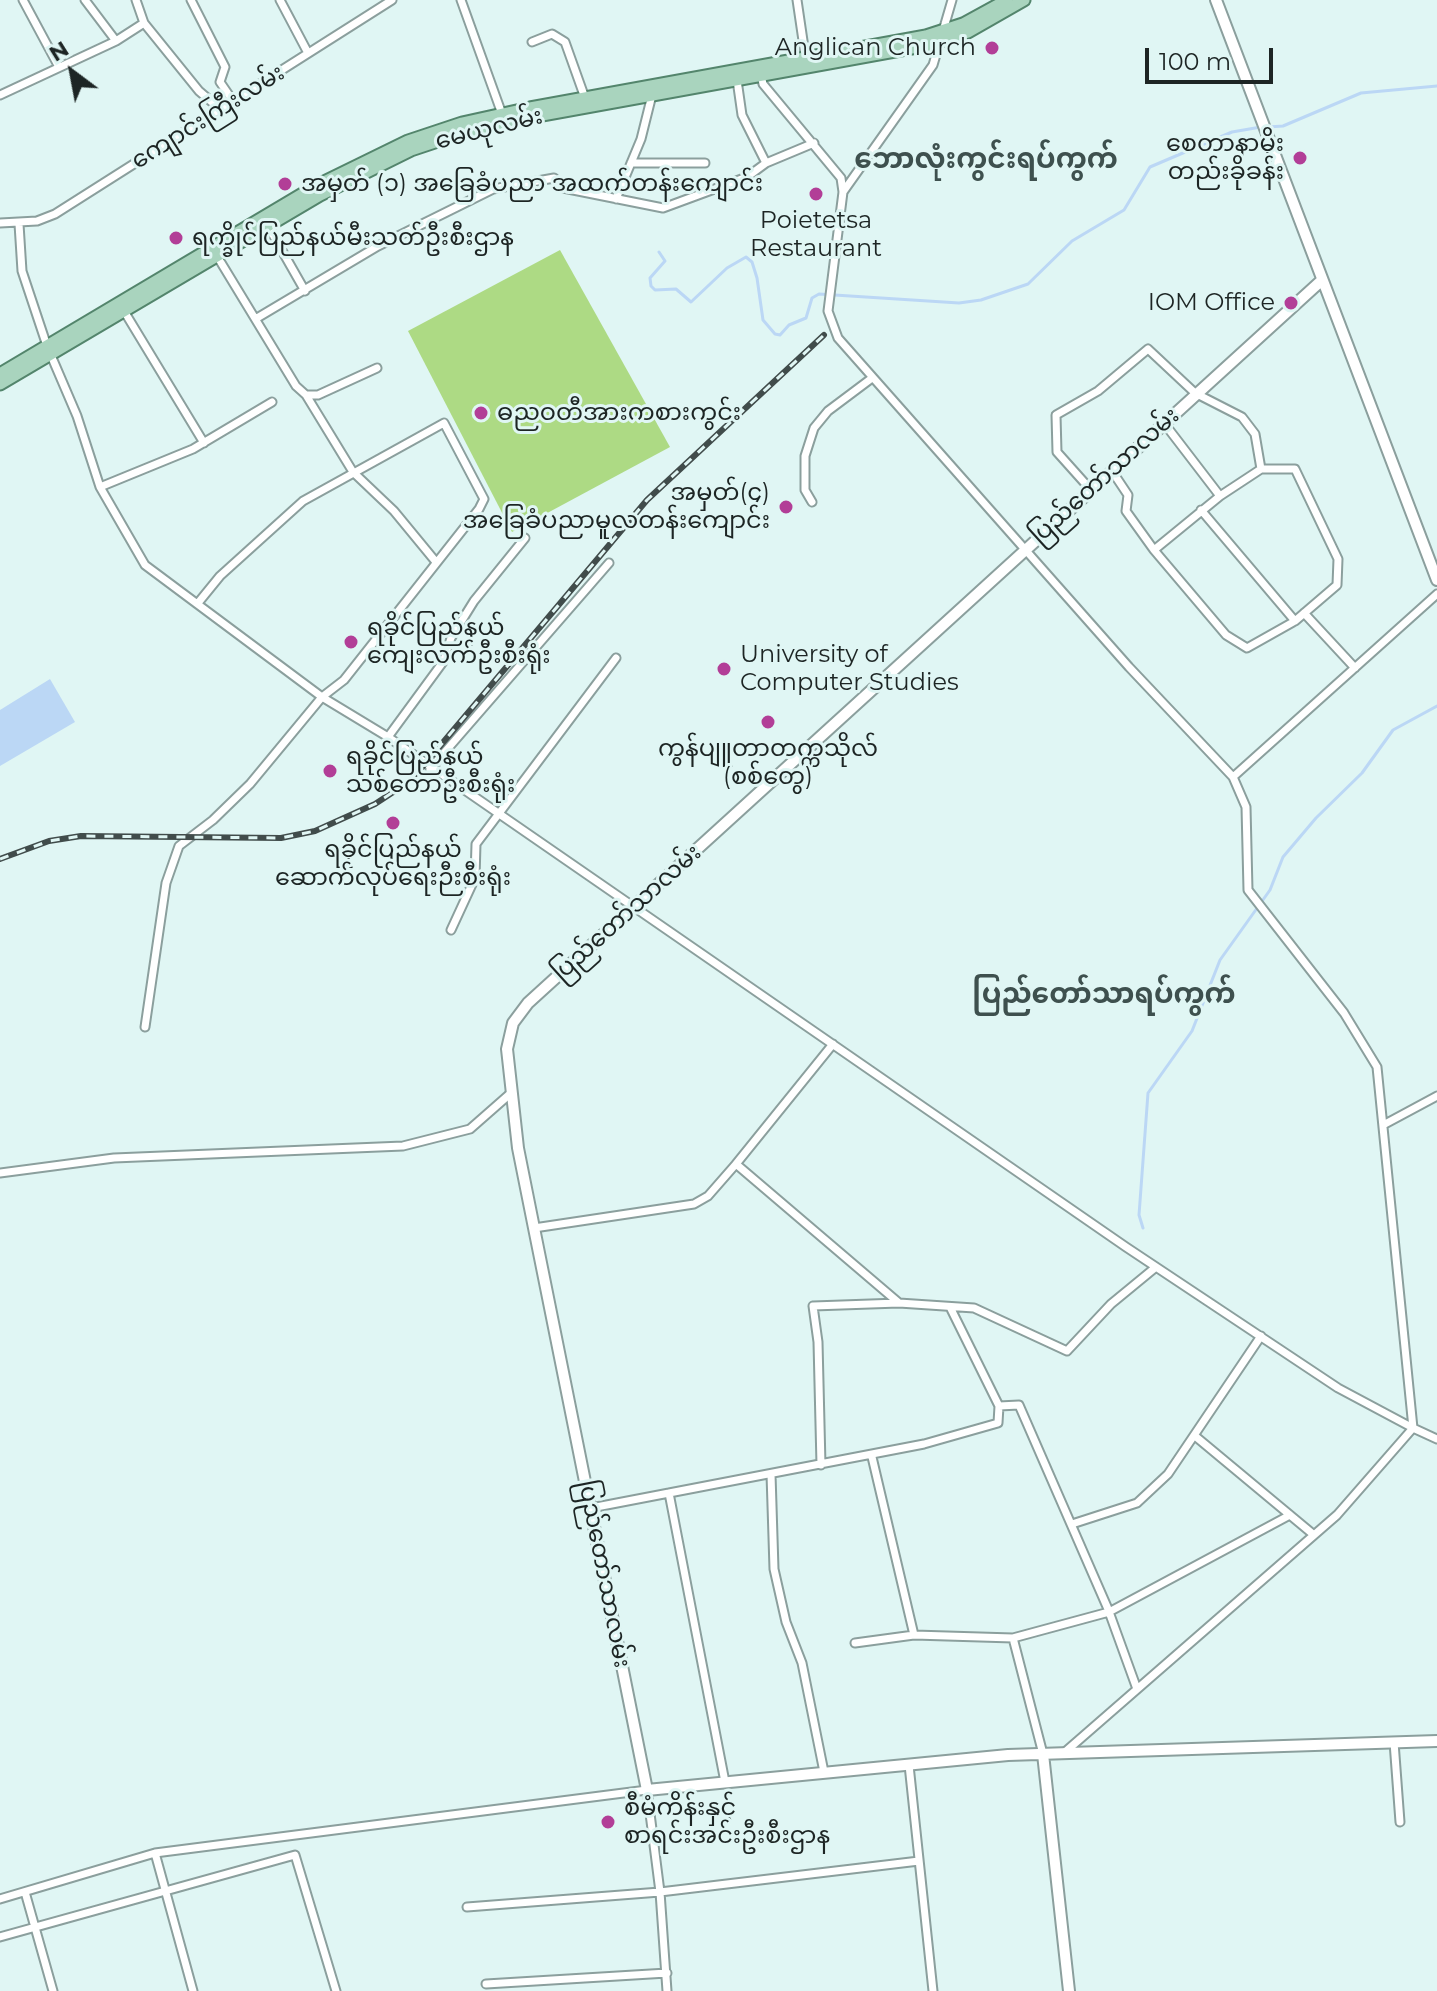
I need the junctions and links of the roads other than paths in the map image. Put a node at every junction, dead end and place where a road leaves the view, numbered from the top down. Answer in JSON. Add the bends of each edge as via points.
{"nodes":[{"id":1,"x":23,"y":0,"type":"edge"},
{"id":2,"x":85,"y":0,"type":"edge"},
{"id":3,"x":136,"y":0,"type":"edge"},
{"id":4,"x":191,"y":0,"type":"edge"},
{"id":5,"x":280,"y":0,"type":"edge"},
{"id":6,"x":392,"y":0,"type":"edge"},
{"id":7,"x":461,"y":0,"type":"edge"},
{"id":8,"x":797,"y":0,"type":"edge"},
{"id":9,"x":952,"y":0,"type":"edge"},
{"id":10,"x":1007,"y":0,"type":"edge"},
{"id":11,"x":1024,"y":0,"type":"edge"},
{"id":12,"x":1216,"y":0,"type":"edge"},
{"id":13,"x":144,"y":23,"type":"junction"},
{"id":14,"x":944,"y":35,"type":"junction"},
{"id":15,"x":116,"y":41,"type":"junction"},
{"id":16,"x":532,"y":42,"type":"dead end"},
{"id":17,"x":308,"y":53,"type":"junction"},
{"id":18,"x":806,"y":62,"type":"junction"},
{"id":19,"x":59,"y":67,"type":"junction"},
{"id":20,"x":761,"y":75,"type":"junction"},
{"id":21,"x":737,"y":80,"type":"junction"},
{"id":22,"x":0,"y":95,"type":"edge"},
{"id":23,"x":652,"y":95,"type":"junction"},
{"id":24,"x":585,"y":98,"type":"junction"},
{"id":25,"x":233,"y":101,"type":"junction"},
{"id":26,"x":220,"y":109,"type":"junction"},
{"id":27,"x":502,"y":114,"type":"junction"},
{"id":28,"x":814,"y":143,"type":"junction"},
{"id":29,"x":631,"y":163,"type":"junction"},
{"id":30,"x":705,"y":163,"type":"dead end"},
{"id":31,"x":766,"y":163,"type":"junction"},
{"id":32,"x":843,"y":192,"type":"junction"},
{"id":33,"x":616,"y":199,"type":"junction"},
{"id":34,"x":0,"y":223,"type":"edge"},
{"id":35,"x":19,"y":224,"type":"junction"},
{"id":36,"x":268,"y":226,"type":"junction"},
{"id":37,"x":217,"y":256,"type":"junction"},
{"id":38,"x":1321,"y":281,"type":"junction"},
{"id":39,"x":305,"y":291,"type":"junction"},
{"id":40,"x":124,"y":311,"type":"junction"},
{"id":41,"x":257,"y":318,"type":"junction"},
{"id":42,"x":49,"y":350,"type":"junction"},
{"id":43,"x":377,"y":368,"type":"dead end"},
{"id":44,"x":0,"y":374,"type":"edge"},
{"id":45,"x":872,"y":378,"type":"junction"},
{"id":46,"x":0,"y":384,"type":"edge"},
{"id":47,"x":1195,"y":393,"type":"junction"},
{"id":48,"x":306,"y":395,"type":"junction"},
{"id":49,"x":272,"y":402,"type":"dead end"},
{"id":50,"x":1164,"y":423,"type":"junction"},
{"id":51,"x":204,"y":443,"type":"junction"},
{"id":52,"x":1261,"y":469,"type":"junction"},
{"id":53,"x":1112,"y":471,"type":"junction"},
{"id":54,"x":353,"y":472,"type":"junction"},
{"id":55,"x":100,"y":487,"type":"junction"},
{"id":56,"x":1091,"y":490,"type":"junction"},
{"id":57,"x":1220,"y":496,"type":"junction"},
{"id":58,"x":812,"y":502,"type":"dead end"},
{"id":59,"x":1201,"y":510,"type":"junction"},
{"id":60,"x":525,"y":538,"type":"dead end"},
{"id":61,"x":1025,"y":550,"type":"junction"},
{"id":62,"x":1154,"y":550,"type":"junction"},
{"id":63,"x":436,"y":562,"type":"junction"},
{"id":64,"x":609,"y":563,"type":"dead end"},
{"id":65,"x":1437,"y":580,"type":"edge"},
{"id":66,"x":1437,"y":594,"type":"edge"},
{"id":67,"x":198,"y":603,"type":"junction"},
{"id":68,"x":1304,"y":613,"type":"junction"},
{"id":69,"x":1295,"y":621,"type":"junction"},
{"id":70,"x":616,"y":658,"type":"dead end"},
{"id":71,"x":1355,"y":668,"type":"junction"},
{"id":72,"x":322,"y":697,"type":"junction"},
{"id":73,"x":388,"y":737,"type":"junction"},
{"id":74,"x":430,"y":769,"type":"junction"},
{"id":75,"x":1233,"y":777,"type":"junction"},
{"id":76,"x":495,"y":814,"type":"junction"},
{"id":77,"x":635,"y":907,"type":"junction"},
{"id":78,"x":451,"y":930,"type":"dead end"},
{"id":79,"x":145,"y":1027,"type":"dead end"},
{"id":80,"x":833,"y":1044,"type":"junction"},
{"id":81,"x":511,"y":1093,"type":"junction"},
{"id":82,"x":1437,"y":1096,"type":"edge"},
{"id":83,"x":1385,"y":1124,"type":"junction"},
{"id":84,"x":736,"y":1164,"type":"junction"},
{"id":85,"x":0,"y":1173,"type":"edge"},
{"id":86,"x":534,"y":1228,"type":"junction"},
{"id":87,"x":1156,"y":1267,"type":"junction"},
{"id":88,"x":899,"y":1303,"type":"junction"},
{"id":89,"x":950,"y":1307,"type":"junction"},
{"id":90,"x":1261,"y":1336,"type":"junction"},
{"id":91,"x":999,"y":1406,"type":"junction"},
{"id":92,"x":1413,"y":1428,"type":"junction"},
{"id":93,"x":1195,"y":1436,"type":"junction"},
{"id":94,"x":1437,"y":1439,"type":"edge"},
{"id":95,"x":872,"y":1457,"type":"junction"},
{"id":96,"x":821,"y":1465,"type":"junction"},
{"id":97,"x":771,"y":1474,"type":"junction"},
{"id":98,"x":669,"y":1493,"type":"junction"},
{"id":99,"x":591,"y":1508,"type":"junction"},
{"id":100,"x":1290,"y":1515,"type":"junction"},
{"id":101,"x":1072,"y":1524,"type":"junction"},
{"id":102,"x":1314,"y":1535,"type":"junction"},
{"id":103,"x":1109,"y":1612,"type":"junction"},
{"id":104,"x":914,"y":1635,"type":"junction"},
{"id":105,"x":1013,"y":1638,"type":"junction"},
{"id":106,"x":855,"y":1643,"type":"dead end"},
{"id":107,"x":1137,"y":1689,"type":"junction"},
{"id":108,"x":1437,"y":1741,"type":"edge"},
{"id":109,"x":1394,"y":1742,"type":"junction"},
{"id":110,"x":1063,"y":1753,"type":"junction"},
{"id":111,"x":1043,"y":1754,"type":"junction"},
{"id":112,"x":909,"y":1765,"type":"junction"},
{"id":113,"x":824,"y":1772,"type":"junction"},
{"id":114,"x":725,"y":1782,"type":"junction"},
{"id":115,"x":647,"y":1790,"type":"junction"},
{"id":116,"x":1400,"y":1822,"type":"dead end"},
{"id":117,"x":155,"y":1853,"type":"junction"},
{"id":118,"x":919,"y":1861,"type":"junction"},
{"id":119,"x":165,"y":1891,"type":"junction"},
{"id":120,"x":25,"y":1892,"type":"junction"},
{"id":121,"x":660,"y":1892,"type":"junction"},
{"id":122,"x":0,"y":1899,"type":"edge"},
{"id":123,"x":467,"y":1907,"type":"dead end"},
{"id":124,"x":34,"y":1927,"type":"junction"},
{"id":125,"x":0,"y":1937,"type":"edge"},
{"id":126,"x":667,"y":1973,"type":"junction"},
{"id":127,"x":486,"y":1984,"type":"dead end"},
{"id":128,"x":53,"y":1991,"type":"edge"},
{"id":129,"x":193,"y":1991,"type":"edge"},
{"id":130,"x":336,"y":1991,"type":"edge"},
{"id":131,"x":667,"y":1991,"type":"edge"},
{"id":132,"x":933,"y":1991,"type":"edge"},
{"id":133,"x":1069,"y":1991,"type":"edge"}],
"edges":[{"from":1,"to":19,"type":"street"},
{"from":2,"to":15,"type":"street"},
{"from":3,"to":13,"type":"street"},
{"from":4,"to":25,"type":"street","via":[[225,67],[220,82]]},
{"from":5,"to":17,"type":"street"},
{"from":6,"to":17,"type":"street","name":"ကျောင်းကြီးလမ်း"},
{"from":7,"to":27,"type":"street"},
{"from":8,"to":18,"type":"street"},
{"from":9,"to":14,"type":"street"},
{"from":10,"to":14,"type":"main road","name":"မေယုလမ်း"},
{"from":11,"to":14,"type":"main road","name":"မေယုလမ်း","via":[[968,32]]},
{"from":12,"to":38,"type":"street"},
{"from":13,"to":15,"type":"street"},
{"from":13,"to":26,"type":"street"},
{"from":14,"to":18,"type":"main road","name":"မေယုလမ်း"},
{"from":14,"to":32,"type":"street","via":[[933,65]]},
{"from":15,"to":19,"type":"street"},
{"from":16,"to":24,"type":"street","via":[[552,34],[565,42]]},
{"from":17,"to":25,"type":"street","name":"ကျောင်းကြီးလမ်း"},
{"from":18,"to":20,"type":"main road","name":"မေယုလမ်း"},
{"from":18,"to":24,"type":"main road","name":"မေယုလမ်း"},
{"from":19,"to":22,"type":"street"},
{"from":20,"to":21,"type":"main road","name":"မေယုလမ်း"},
{"from":20,"to":28,"type":"street"},
{"from":21,"to":23,"type":"main road","name":"မေယုလမ်း"},
{"from":21,"to":31,"type":"street","via":[[742,115]]},
{"from":23,"to":29,"type":"street"},
{"from":23,"to":36,"type":"main road","name":"မေယုလမ်း","via":[[465,132],[362,173]]},
{"from":24,"to":27,"type":"main road","name":"မေယုလမ်း"},
{"from":25,"to":26,"type":"street","name":"ကျောင်းကြီးလမ်း"},
{"from":26,"to":35,"type":"street","name":"ကျောင်းကြီးလမ်း","via":[[55,214]]},
{"from":27,"to":42,"type":"main road","name":"မေယုလမ်း","via":[[408,141],[357,164]]},
{"from":28,"to":31,"type":"street"},
{"from":28,"to":32,"type":"street","via":[[836,168]]},
{"from":29,"to":30,"type":"street"},
{"from":29,"to":33,"type":"street"},
{"from":31,"to":33,"type":"street","via":[[711,193],[663,208]]},
{"from":32,"to":45,"type":"street","via":[[829,317],[838,338]]},
{"from":33,"to":39,"type":"street","via":[[563,188],[554,178],[493,189],[378,246]]},
{"from":34,"to":35,"type":"street","name":"ကျောင်းကြီးလမ်း"},
{"from":35,"to":42,"type":"street","via":[[22,271]]},
{"from":36,"to":37,"type":"main road","name":"မေယုလမ်း"},
{"from":36,"to":39,"type":"street"},
{"from":37,"to":40,"type":"main road","name":"မေယုလမ်း"},
{"from":37,"to":41,"type":"street"},
{"from":38,"to":47,"type":"street","name":"ပြည်တော်သာလမ်း"},
{"from":38,"to":65,"type":"street"},
{"from":39,"to":41,"type":"street"},
{"from":40,"to":42,"type":"main road","name":"မေယုလမ်း"},
{"from":40,"to":51,"type":"street"},
{"from":41,"to":48,"type":"street"},
{"from":42,"to":44,"type":"main road","name":"မေယုလမ်း"},
{"from":42,"to":46,"type":"main road","name":"မေယုလမ်း"},
{"from":42,"to":55,"type":"street"},
{"from":43,"to":48,"type":"street","via":[[318,395]]},
{"from":45,"to":58,"type":"street","via":[[814,428],[805,456],[805,490]]},
{"from":45,"to":61,"type":"street"},
{"from":47,"to":50,"type":"street","name":"ပြည်တော်သာလမ်း"},
{"from":47,"to":52,"type":"street","via":[[1242,417],[1255,434]]},
{"from":47,"to":56,"type":"street","via":[[1148,349],[1098,391],[1061,410],[1056,415],[1057,452]]},
{"from":48,"to":54,"type":"street"},
{"from":49,"to":51,"type":"street"},
{"from":50,"to":53,"type":"street","name":"ပြည်တော်သာလမ်း"},
{"from":50,"to":57,"type":"street"},
{"from":51,"to":55,"type":"street"},
{"from":52,"to":57,"type":"street"},
{"from":52,"to":68,"type":"street","via":[[1295,469],[1338,559],[1337,585]]},
{"from":53,"to":56,"type":"street","name":"ပြည်တော်သာလမ်း"},
{"from":53,"to":62,"type":"street","via":[[1128,495],[1126,511]]},
{"from":54,"to":63,"type":"street"},
{"from":54,"to":63,"type":"street","via":[[444,423],[484,499]]},
{"from":54,"to":67,"type":"street","via":[[303,501],[220,576]]},
{"from":55,"to":67,"type":"street","via":[[145,565]]},
{"from":56,"to":61,"type":"street","name":"ပြည်တော်သာလမ်း"},
{"from":57,"to":59,"type":"street"},
{"from":59,"to":62,"type":"street"},
{"from":59,"to":69,"type":"street"},
{"from":60,"to":73,"type":"street","via":[[474,601],[443,662]]},
{"from":61,"to":75,"type":"street"},
{"from":61,"to":77,"type":"street","name":"ပြည်တော်သာလမ်း"},
{"from":62,"to":69,"type":"street","via":[[1238,646],[1260,644]]},
{"from":63,"to":72,"type":"street","via":[[344,680]]},
{"from":64,"to":74,"type":"street"},
{"from":66,"to":71,"type":"street"},
{"from":67,"to":72,"type":"street"},
{"from":68,"to":69,"type":"street"},
{"from":68,"to":71,"type":"street"},
{"from":70,"to":76,"type":"street"},
{"from":71,"to":75,"type":"street"},
{"from":72,"to":73,"type":"street"},
{"from":72,"to":79,"type":"street","via":[[250,784],[179,846],[166,883]]},
{"from":73,"to":74,"type":"street"},
{"from":74,"to":76,"type":"street"},
{"from":75,"to":83,"type":"street","via":[[1246,807],[1248,890],[1344,1013],[1377,1067]]},
{"from":76,"to":77,"type":"street"},
{"from":76,"to":78,"type":"street","via":[[476,844],[475,878]]},
{"from":77,"to":80,"type":"street"},
{"from":77,"to":81,"type":"street","name":"ပြည်တော်သာလမ်း","via":[[519,1012],[507,1042]]},
{"from":80,"to":84,"type":"street"},
{"from":80,"to":87,"type":"street"},
{"from":81,"to":85,"type":"street","via":[[470,1129],[403,1146],[114,1158]]},
{"from":81,"to":86,"type":"street","name":"ပြည်တော်သာလမ်း"},
{"from":82,"to":83,"type":"street"},
{"from":83,"to":92,"type":"street"},
{"from":84,"to":86,"type":"street","via":[[694,1204]]},
{"from":84,"to":88,"type":"street"},
{"from":86,"to":99,"type":"street","name":"ပြည်တော်သာလမ်း"},
{"from":87,"to":89,"type":"street","via":[[1067,1351],[974,1308]]},
{"from":87,"to":90,"type":"street"},
{"from":88,"to":89,"type":"street"},
{"from":88,"to":96,"type":"street","via":[[813,1306]]},
{"from":89,"to":91,"type":"street"},
{"from":90,"to":92,"type":"street","via":[[1338,1388]]},
{"from":90,"to":93,"type":"street"},
{"from":91,"to":95,"type":"street","via":[[998,1423]]},
{"from":91,"to":101,"type":"street","via":[[1019,1405]]},
{"from":92,"to":94,"type":"street"},
{"from":92,"to":102,"type":"street"},
{"from":93,"to":100,"type":"street"},
{"from":93,"to":101,"type":"street","via":[[1168,1474],[1137,1503]]},
{"from":95,"to":96,"type":"street"},
{"from":95,"to":104,"type":"street"},
{"from":96,"to":97,"type":"street"},
{"from":97,"to":98,"type":"street"},
{"from":97,"to":113,"type":"street","via":[[774,1569],[802,1663]]},
{"from":98,"to":99,"type":"street"},
{"from":98,"to":114,"type":"street"},
{"from":99,"to":115,"type":"street","name":"ပြည်တော်သာလမ်း"},
{"from":100,"to":102,"type":"street"},
{"from":100,"to":103,"type":"street"},
{"from":101,"to":103,"type":"street"},
{"from":102,"to":107,"type":"street"},
{"from":103,"to":105,"type":"street"},
{"from":103,"to":107,"type":"street"},
{"from":104,"to":105,"type":"street"},
{"from":104,"to":106,"type":"street"},
{"from":105,"to":111,"type":"street"},
{"from":107,"to":110,"type":"street"},
{"from":108,"to":109,"type":"street"},
{"from":109,"to":110,"type":"street"},
{"from":109,"to":116,"type":"street"},
{"from":110,"to":111,"type":"street"},
{"from":111,"to":112,"type":"street"},
{"from":111,"to":133,"type":"street"},
{"from":112,"to":113,"type":"street"},
{"from":112,"to":118,"type":"street"},
{"from":113,"to":114,"type":"street"},
{"from":114,"to":115,"type":"street"},
{"from":115,"to":117,"type":"street"},
{"from":115,"to":121,"type":"street"},
{"from":117,"to":119,"type":"street"},
{"from":117,"to":120,"type":"street"},
{"from":118,"to":121,"type":"street"},
{"from":118,"to":132,"type":"street"},
{"from":119,"to":124,"type":"street"},
{"from":119,"to":129,"type":"street"},
{"from":119,"to":130,"type":"street","via":[[295,1855]]},
{"from":120,"to":122,"type":"street"},
{"from":120,"to":124,"type":"street"},
{"from":121,"to":123,"type":"street"},
{"from":121,"to":126,"type":"street"},
{"from":124,"to":125,"type":"street"},
{"from":124,"to":128,"type":"street"},
{"from":126,"to":127,"type":"street"},
{"from":126,"to":131,"type":"street"}]}
